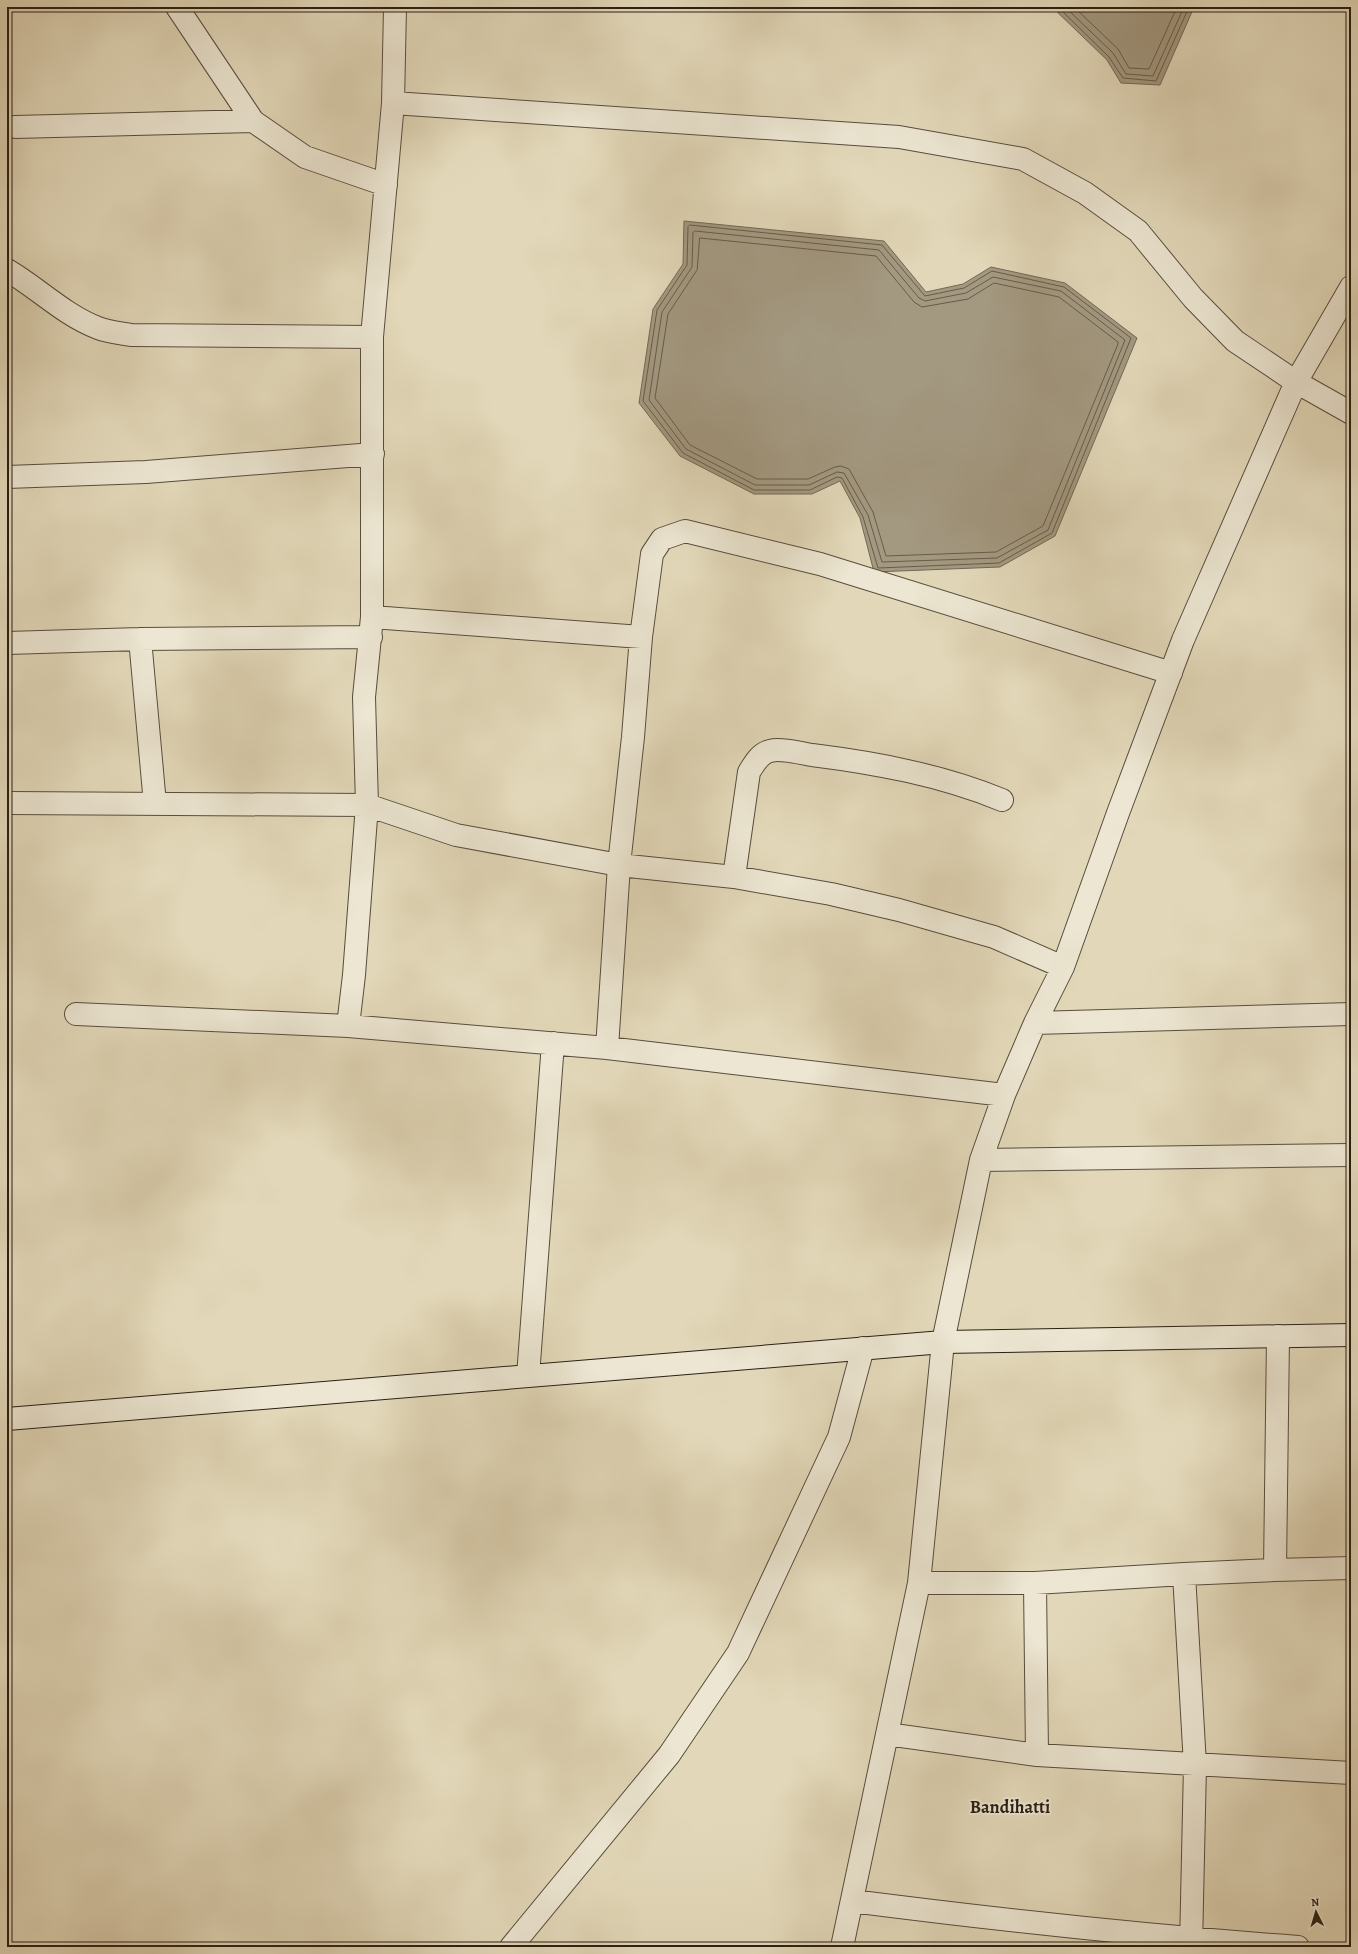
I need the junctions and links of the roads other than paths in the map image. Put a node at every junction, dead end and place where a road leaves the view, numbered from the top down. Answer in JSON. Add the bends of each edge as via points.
{"nodes":[{"id":1,"x":177,"y":7,"type":"edge"},
{"id":2,"x":395,"y":7,"type":"edge"},
{"id":3,"x":393,"y":104,"type":"junction"},
{"id":4,"x":253,"y":122,"type":"junction"},
{"id":5,"x":15,"y":127,"type":"dead end"},
{"id":6,"x":386,"y":185,"type":"junction"},
{"id":7,"x":7,"y":270,"type":"edge"},
{"id":8,"x":1351,"y":287,"type":"edge"},
{"id":9,"x":372,"y":337,"type":"junction"},
{"id":10,"x":1296,"y":382,"type":"junction"},
{"id":11,"x":1351,"y":412,"type":"edge"},
{"id":12,"x":373,"y":454,"type":"junction"},
{"id":13,"x":7,"y":477,"type":"edge"},
{"id":14,"x":372,"y":627,"type":"junction"},
{"id":15,"x":642,"y":637,"type":"junction"},
{"id":16,"x":140,"y":639,"type":"junction"},
{"id":17,"x":7,"y":643,"type":"edge"},
{"id":18,"x":1171,"y":673,"type":"junction"},
{"id":19,"x":1002,"y":800,"type":"dead end"},
{"id":20,"x":7,"y":803,"type":"edge"},
{"id":21,"x":155,"y":804,"type":"junction"},
{"id":22,"x":367,"y":805,"type":"junction"},
{"id":23,"x":619,"y":865,"type":"junction"},
{"id":24,"x":734,"y":878,"type":"junction"},
{"id":25,"x":1062,"y":967,"type":"junction"},
{"id":26,"x":76,"y":1014,"type":"dead end"},
{"id":27,"x":1351,"y":1014,"type":"edge"},
{"id":28,"x":1035,"y":1023,"type":"junction"},
{"id":29,"x":348,"y":1026,"type":"junction"},
{"id":30,"x":552,"y":1043,"type":"junction"},
{"id":31,"x":607,"y":1048,"type":"junction"},
{"id":32,"x":1004,"y":1095,"type":"junction"},
{"id":33,"x":1351,"y":1155,"type":"edge"},
{"id":34,"x":981,"y":1160,"type":"junction"},
{"id":35,"x":1351,"y":1335,"type":"edge"},
{"id":36,"x":1278,"y":1336,"type":"junction"},
{"id":37,"x":943,"y":1342,"type":"junction"},
{"id":38,"x":863,"y":1348,"type":"junction"},
{"id":39,"x":528,"y":1376,"type":"junction"},
{"id":40,"x":7,"y":1419,"type":"edge"},
{"id":41,"x":1351,"y":1568,"type":"edge"},
{"id":42,"x":1275,"y":1570,"type":"junction"},
{"id":43,"x":1184,"y":1574,"type":"junction"},
{"id":44,"x":1035,"y":1583,"type":"junction"},
{"id":45,"x":919,"y":1584,"type":"junction"},
{"id":46,"x":887,"y":1734,"type":"junction"},
{"id":47,"x":1037,"y":1755,"type":"junction"},
{"id":48,"x":1196,"y":1765,"type":"junction"},
{"id":49,"x":1351,"y":1773,"type":"edge"},
{"id":50,"x":852,"y":1901,"type":"junction"},
{"id":51,"x":1191,"y":1943,"type":"edge"},
{"id":52,"x":511,"y":1947,"type":"edge"},
{"id":53,"x":842,"y":1947,"type":"edge"},
{"id":54,"x":1298,"y":1947,"type":"edge"}],
"edges":[{"from":1,"to":4,"type":"street"},
{"from":2,"to":3,"type":"street"},
{"from":3,"to":6,"type":"street"},
{"from":3,"to":10,"type":"street","via":[[899,137],[1023,159],[1085,192],[1138,231],[1193,298],[1235,341]]},
{"from":4,"to":5,"type":"street"},
{"from":4,"to":6,"type":"street","via":[[305,157]]},
{"from":6,"to":9,"type":"street"},
{"from":7,"to":9,"type":"street","via":[[77,317],[99,328],[131,335]]},
{"from":8,"to":10,"type":"street"},
{"from":9,"to":12,"type":"street"},
{"from":10,"to":11,"type":"street"},
{"from":10,"to":18,"type":"street"},
{"from":12,"to":13,"type":"street","via":[[146,472]]},
{"from":12,"to":14,"type":"street"},
{"from":14,"to":15,"type":"street"},
{"from":14,"to":16,"type":"street"},
{"from":14,"to":22,"type":"street","via":[[364,697]]},
{"from":15,"to":18,"type":"street","via":[[652,554],[662,539],[685,531],[820,564]]},
{"from":15,"to":23,"type":"street"},
{"from":16,"to":17,"type":"street"},
{"from":16,"to":21,"type":"street"},
{"from":18,"to":25,"type":"street"},
{"from":19,"to":24,"type":"street","via":[[972,788],[873,763],[769,751],[755,761],[749,772]]},
{"from":20,"to":21,"type":"street"},
{"from":21,"to":22,"type":"street"},
{"from":22,"to":23,"type":"street","via":[[456,835]]},
{"from":22,"to":29,"type":"street"},
{"from":23,"to":24,"type":"street"},
{"from":23,"to":31,"type":"street"},
{"from":24,"to":25,"type":"street","via":[[831,894],[899,910],[994,937]]},
{"from":25,"to":28,"type":"street"},
{"from":26,"to":29,"type":"street"},
{"from":27,"to":28,"type":"street"},
{"from":28,"to":32,"type":"street"},
{"from":29,"to":30,"type":"street"},
{"from":30,"to":31,"type":"street"},
{"from":30,"to":39,"type":"street"},
{"from":31,"to":32,"type":"street"},
{"from":32,"to":34,"type":"street"},
{"from":33,"to":34,"type":"street"},
{"from":34,"to":37,"type":"street"},
{"from":35,"to":36,"type":"street"},
{"from":36,"to":37,"type":"street"},
{"from":36,"to":42,"type":"street"},
{"from":37,"to":38,"type":"street"},
{"from":37,"to":45,"type":"street"},
{"from":38,"to":39,"type":"street"},
{"from":38,"to":52,"type":"street","via":[[839,1437],[738,1653],[670,1755]]},
{"from":39,"to":40,"type":"street"},
{"from":41,"to":42,"type":"street"},
{"from":42,"to":43,"type":"street"},
{"from":43,"to":44,"type":"street"},
{"from":43,"to":48,"type":"street"},
{"from":44,"to":45,"type":"street"},
{"from":44,"to":47,"type":"street"},
{"from":45,"to":46,"type":"street"},
{"from":46,"to":47,"type":"street"},
{"from":46,"to":50,"type":"street"},
{"from":47,"to":48,"type":"street"},
{"from":48,"to":49,"type":"street"},
{"from":48,"to":51,"type":"street"},
{"from":50,"to":51,"type":"street"},
{"from":50,"to":53,"type":"street"},
{"from":51,"to":54,"type":"street"}]}
